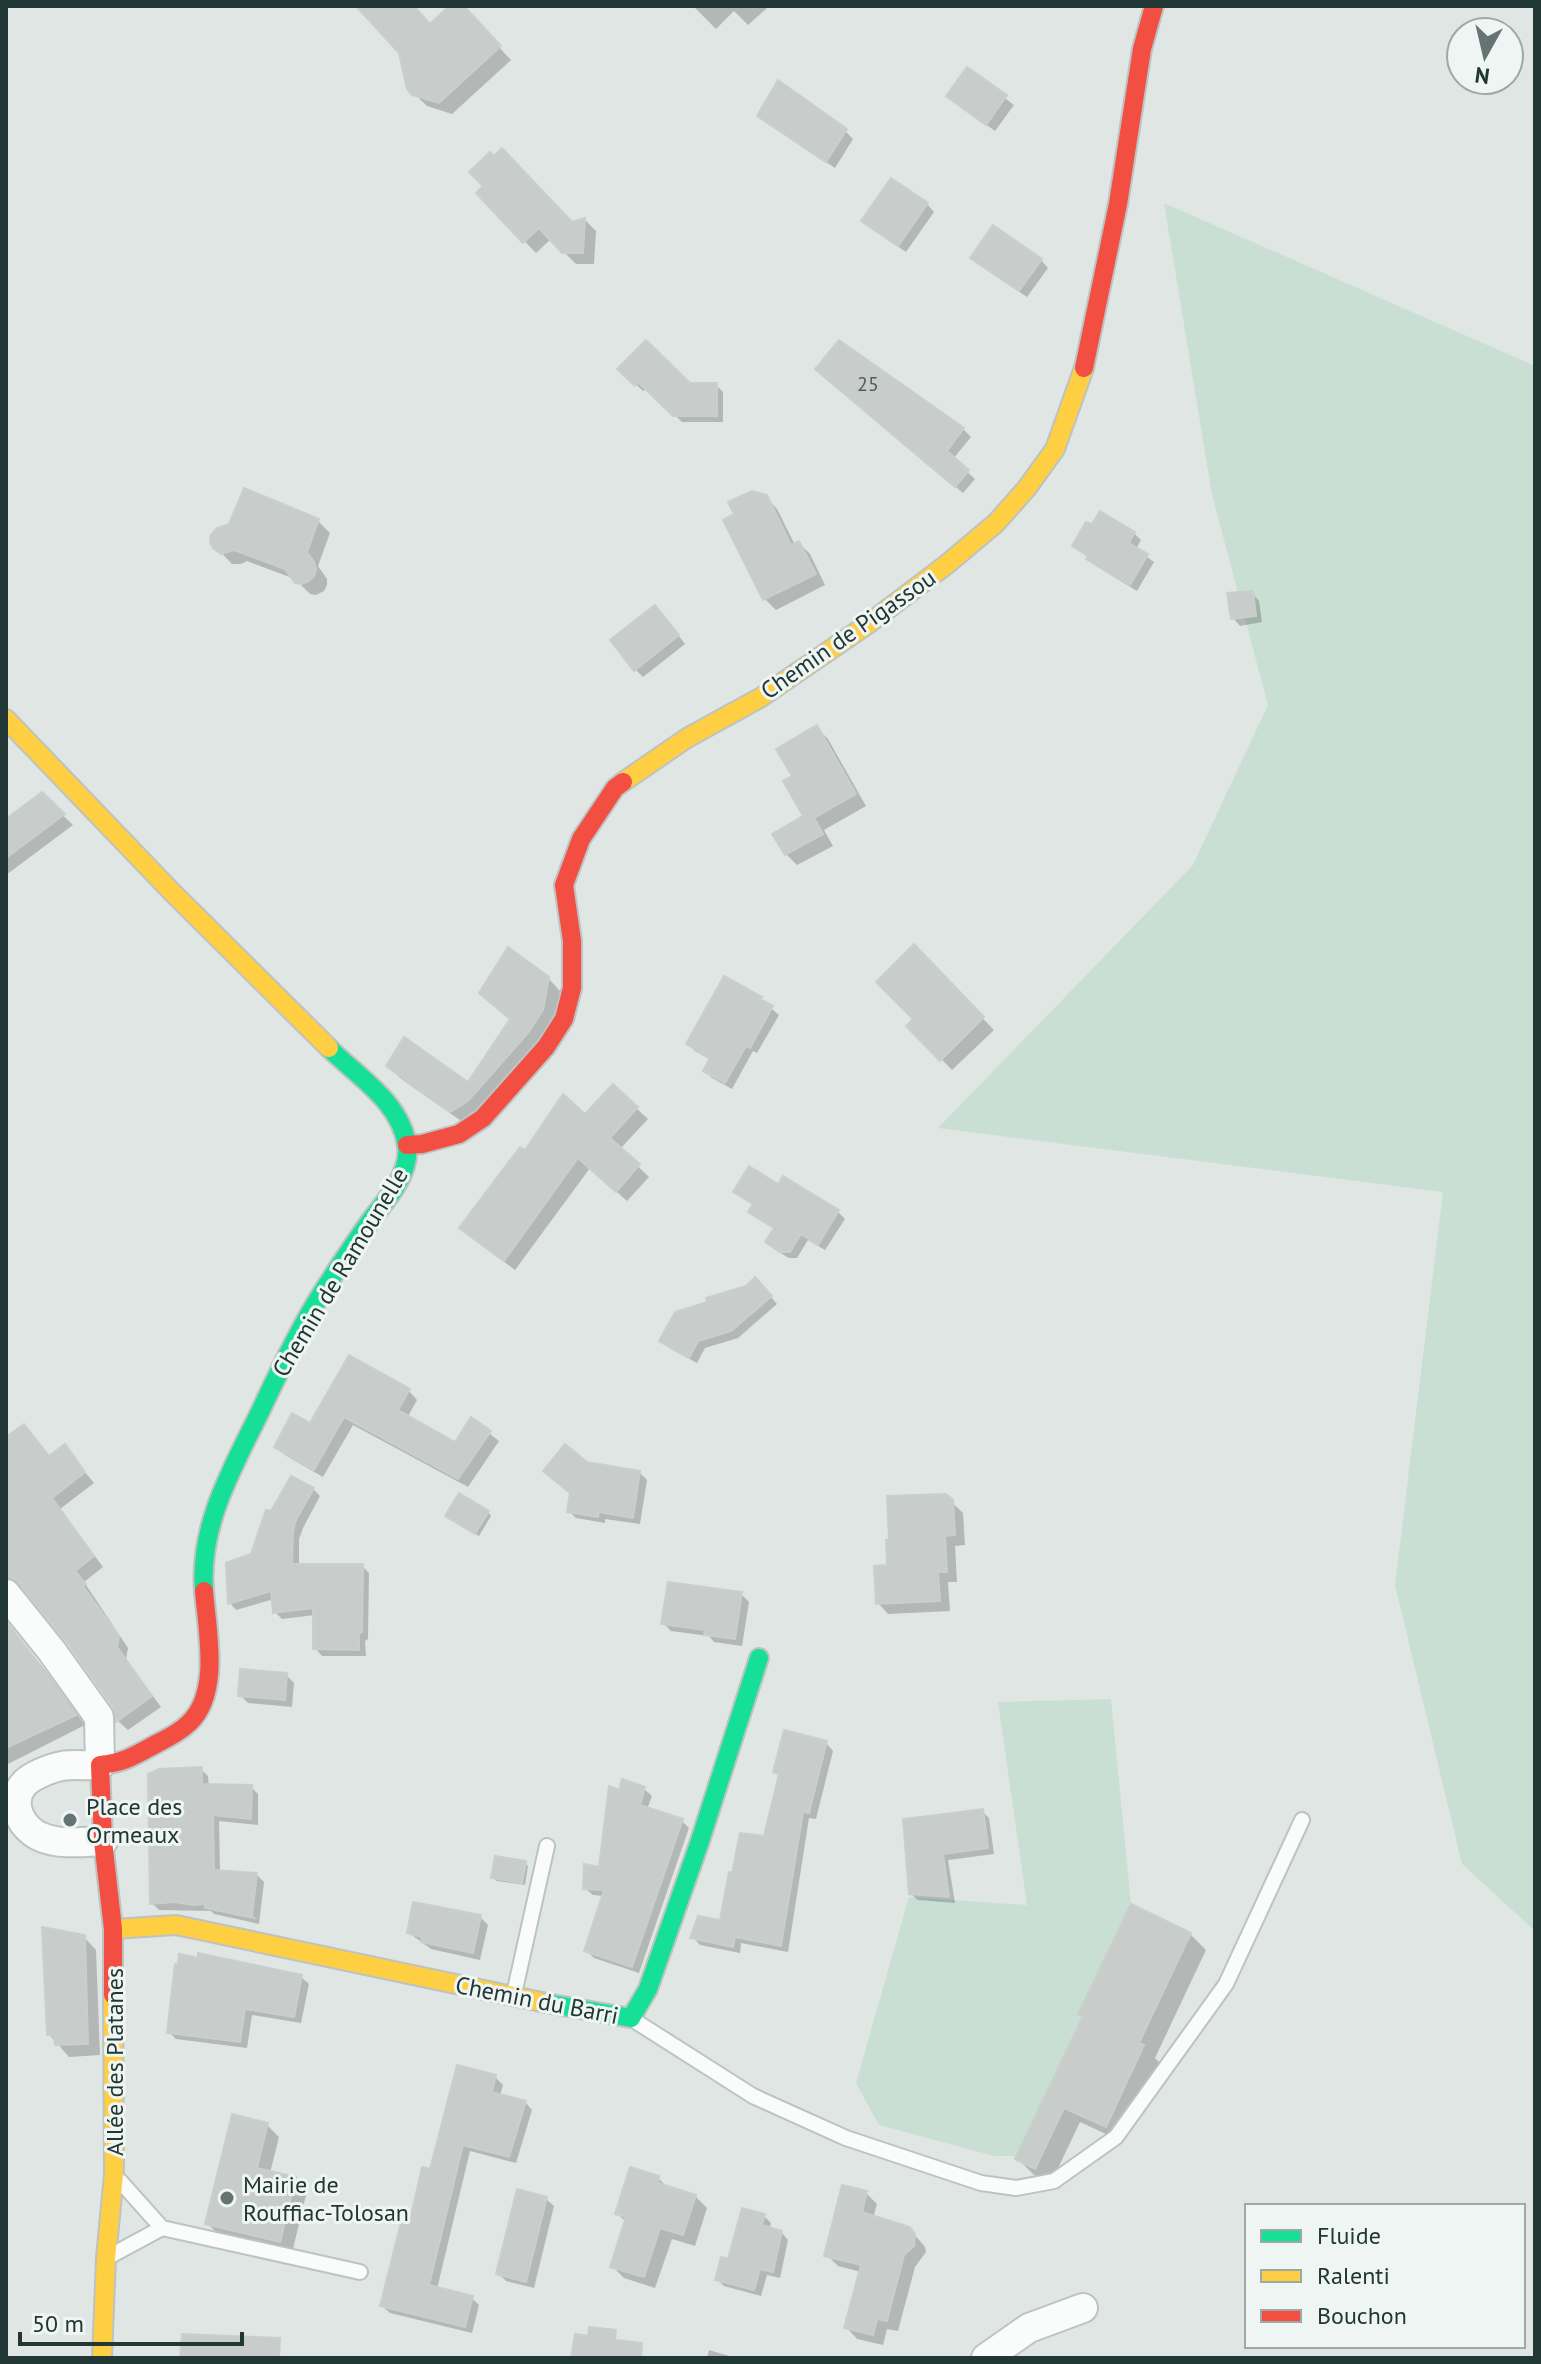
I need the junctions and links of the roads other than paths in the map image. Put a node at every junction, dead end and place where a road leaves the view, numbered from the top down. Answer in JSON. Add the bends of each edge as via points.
{"nodes":[{"id":1,"x":1154,"y":6,"type":"edge"},
{"id":2,"x":6,"y":719,"type":"edge"},
{"id":3,"x":407,"y":1145,"type":"junction"},
{"id":4,"x":6,"y":1594,"type":"edge"},
{"id":5,"x":759,"y":1658,"type":"dead end"},
{"id":6,"x":100,"y":1765,"type":"junction"},
{"id":7,"x":12,"y":1795,"type":"edge"},
{"id":8,"x":1302,"y":1820,"type":"dead end"},
{"id":9,"x":103,"y":1841,"type":"junction"},
{"id":10,"x":547,"y":1846,"type":"dead end"},
{"id":11,"x":113,"y":1929,"type":"junction"},
{"id":12,"x":514,"y":1997,"type":"junction"},
{"id":13,"x":631,"y":2018,"type":"junction"},
{"id":14,"x":114,"y":2174,"type":"junction"},
{"id":15,"x":162,"y":2228,"type":"junction"},
{"id":16,"x":106,"y":2258,"type":"junction"},
{"id":17,"x":360,"y":2272,"type":"dead end"},
{"id":18,"x":1083,"y":2308,"type":"dead end"},
{"id":19,"x":102,"y":2358,"type":"edge"},
{"id":20,"x":986,"y":2358,"type":"edge"}],
"edges":[{"from":1,"to":3,"type":"street","name":"Chemin de Pigassou","via":[[1084,369],[1055,449],[996,523],[946,565],[760,698],[687,738],[615,788],[581,839],[564,885],[572,941],[572,988],[564,1019],[483,1118],[459,1134]]},
{"from":2,"to":3,"type":"street","name":"Chemin de Ramounelle","via":[[171,891],[382,1096],[399,1119]]},
{"from":3,"to":6,"type":"street","name":"Chemin de Ramounelle","via":[[397,1185],[317,1301],[217,1501],[202,1571],[210,1676],[203,1701],[190,1723],[164,1740],[120,1763]]},
{"from":4,"to":6,"type":"street","via":[[99,1717]]},
{"from":5,"to":13,"type":"street","name":"Chemin du Barri","via":[[648,1989]]},
{"from":6,"to":7,"type":"street","via":[[61,1766]]},
{"from":6,"to":9,"type":"street","name":"Allée des Platanes"},
{"from":7,"to":9,"type":"street","via":[[27,1829],[42,1838]]},
{"from":8,"to":13,"type":"lane","via":[[1226,1984],[1116,2137],[1054,2181],[1016,2188],[981,2183],[846,2138],[753,2096]]},
{"from":9,"to":11,"type":"street","name":"Allée des Platanes"},
{"from":10,"to":12,"type":"lane"},
{"from":11,"to":12,"type":"street","name":"Chemin du Barri","via":[[176,1925]]},
{"from":11,"to":14,"type":"street","name":"Allée des Platanes"},
{"from":12,"to":13,"type":"street","name":"Chemin du Barri"},
{"from":14,"to":15,"type":"lane"},
{"from":14,"to":16,"type":"street","name":"Allée des Platanes"},
{"from":15,"to":16,"type":"lane"},
{"from":15,"to":17,"type":"lane"},
{"from":16,"to":19,"type":"street","name":"Allée des Platanes"},
{"from":18,"to":20,"type":"street","via":[[1029,2328]]}]}
